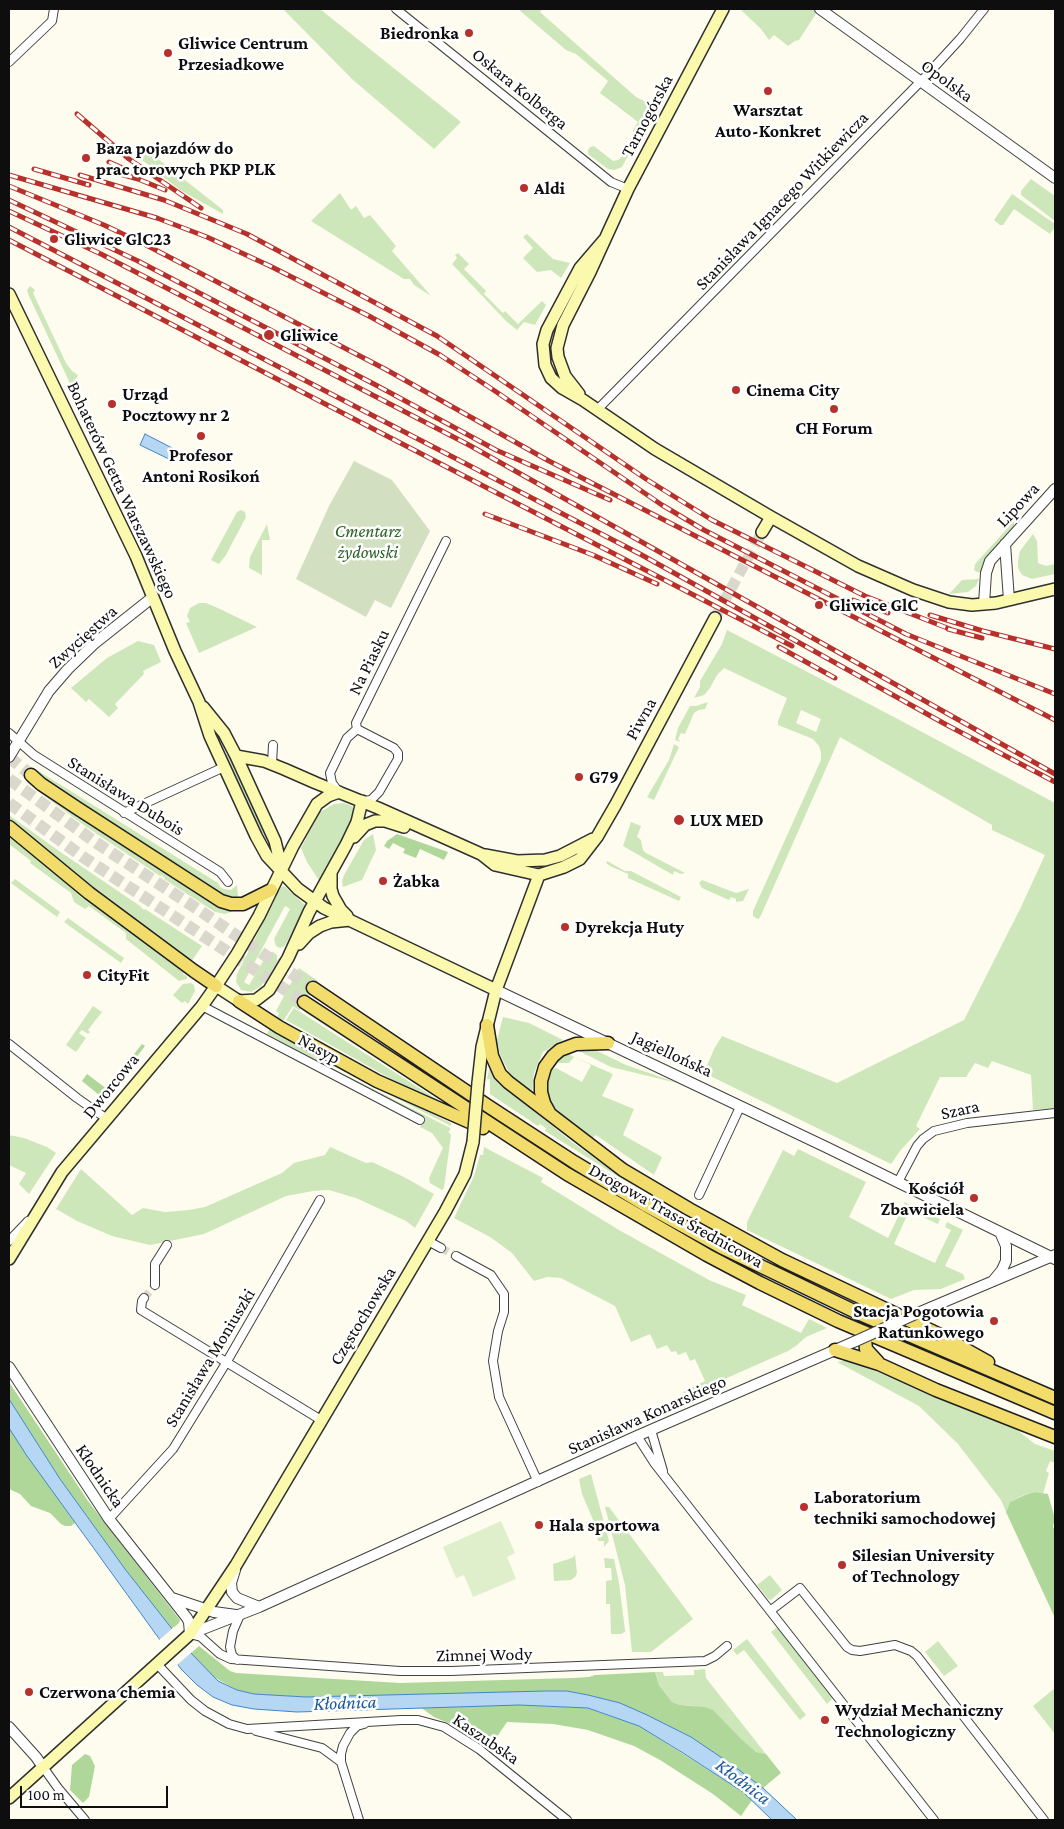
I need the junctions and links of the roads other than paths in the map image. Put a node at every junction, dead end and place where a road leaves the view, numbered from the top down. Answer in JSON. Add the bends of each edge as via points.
{"nodes":[{"id":1,"x":54,"y":9,"type":"edge"},
{"id":2,"x":396,"y":9,"type":"edge"},
{"id":3,"x":723,"y":9,"type":"edge"},
{"id":4,"x":820,"y":9,"type":"edge"},
{"id":5,"x":984,"y":9,"type":"edge"},
{"id":6,"x":9,"y":62,"type":"edge"},
{"id":7,"x":920,"y":82,"type":"junction"},
{"id":8,"x":1055,"y":178,"type":"edge"},
{"id":9,"x":628,"y":190,"type":"junction"},
{"id":10,"x":9,"y":294,"type":"edge"},
{"id":11,"x":597,"y":410,"type":"junction"},
{"id":12,"x":1055,"y":489,"type":"edge"},
{"id":13,"x":771,"y":517,"type":"junction"},
{"id":14,"x":762,"y":532,"type":"tunnel mouth"},
{"id":15,"x":446,"y":541,"type":"dead end"},
{"id":16,"x":1005,"y":544,"type":"junction"},
{"id":17,"x":1055,"y":589,"type":"edge"},
{"id":18,"x":153,"y":597,"type":"junction"},
{"id":19,"x":1009,"y":600,"type":"junction"},
{"id":20,"x":984,"y":604,"type":"junction"},
{"id":21,"x":715,"y":618,"type":"tunnel mouth"},
{"id":22,"x":199,"y":702,"type":"junction"},
{"id":23,"x":357,"y":729,"type":"junction"},
{"id":24,"x":9,"y":734,"type":"edge"},
{"id":25,"x":18,"y":742,"type":"junction"},
{"id":26,"x":273,"y":745,"type":"dead end"},
{"id":27,"x":236,"y":756,"type":"junction"},
{"id":28,"x":9,"y":757,"type":"edge"},
{"id":29,"x":272,"y":764,"type":"junction"},
{"id":30,"x":224,"y":767,"type":"junction"},
{"id":31,"x":31,"y":775,"type":"tunnel mouth"},
{"id":32,"x":339,"y":792,"type":"junction"},
{"id":33,"x":362,"y":801,"type":"junction"},
{"id":34,"x":124,"y":814,"type":"junction"},
{"id":35,"x":9,"y":827,"type":"edge"},
{"id":36,"x":597,"y":837,"type":"junction"},
{"id":37,"x":449,"y":840,"type":"junction"},
{"id":38,"x":346,"y":845,"type":"junction"},
{"id":39,"x":481,"y":854,"type":"junction"},
{"id":40,"x":282,"y":870,"type":"junction"},
{"id":41,"x":331,"y":872,"type":"junction"},
{"id":42,"x":539,"y":875,"type":"junction"},
{"id":43,"x":228,"y":882,"type":"dead end"},
{"id":44,"x":271,"y":890,"type":"junction"},
{"id":45,"x":314,"y":902,"type":"junction"},
{"id":46,"x":351,"y":920,"type":"junction"},
{"id":47,"x":289,"y":955,"type":"junction"},
{"id":48,"x":216,"y":986,"type":"junction"},
{"id":49,"x":314,"y":988,"type":"tunnel mouth"},
{"id":50,"x":496,"y":990,"type":"junction"},
{"id":51,"x":239,"y":1001,"type":"junction"},
{"id":52,"x":304,"y":1002,"type":"tunnel mouth"},
{"id":53,"x":202,"y":1006,"type":"junction"},
{"id":54,"x":487,"y":1025,"type":"junction"},
{"id":55,"x":608,"y":1043,"type":"junction"},
{"id":56,"x":9,"y":1044,"type":"edge"},
{"id":57,"x":740,"y":1107,"type":"junction"},
{"id":58,"x":1055,"y":1113,"type":"edge"},
{"id":59,"x":552,"y":1116,"type":"junction"},
{"id":60,"x":107,"y":1119,"type":"junction"},
{"id":61,"x":420,"y":1120,"type":"dead end"},
{"id":62,"x":522,"y":1146,"type":"junction"},
{"id":63,"x":898,"y":1182,"type":"junction"},
{"id":64,"x":699,"y":1195,"type":"dead end"},
{"id":65,"x":320,"y":1200,"type":"dead end"},
{"id":66,"x":37,"y":1212,"type":"junction"},
{"id":67,"x":1000,"y":1232,"type":"junction"},
{"id":68,"x":9,"y":1241,"type":"edge"},
{"id":69,"x":428,"y":1241,"type":"junction"},
{"id":70,"x":167,"y":1245,"type":"dead end"},
{"id":71,"x":441,"y":1248,"type":"tunnel mouth"},
{"id":72,"x":456,"y":1256,"type":"tunnel mouth"},
{"id":73,"x":1054,"y":1257,"type":"edge"},
{"id":74,"x":9,"y":1258,"type":"edge"},
{"id":75,"x":991,"y":1283,"type":"junction"},
{"id":76,"x":155,"y":1285,"type":"tunnel mouth"},
{"id":77,"x":144,"y":1298,"type":"dead end"},
{"id":78,"x":861,"y":1339,"type":"junction"},
{"id":79,"x":835,"y":1350,"type":"junction"},
{"id":80,"x":226,"y":1363,"type":"junction"},
{"id":81,"x":879,"y":1364,"type":"junction"},
{"id":82,"x":9,"y":1367,"type":"edge"},
{"id":83,"x":1042,"y":1392,"type":"junction"},
{"id":84,"x":1055,"y":1398,"type":"edge"},
{"id":85,"x":1055,"y":1413,"type":"edge"},
{"id":86,"x":321,"y":1420,"type":"junction"},
{"id":87,"x":651,"y":1430,"type":"junction"},
{"id":88,"x":638,"y":1436,"type":"junction"},
{"id":89,"x":1055,"y":1437,"type":"edge"},
{"id":90,"x":666,"y":1477,"type":"junction"},
{"id":91,"x":538,"y":1482,"type":"junction"},
{"id":92,"x":109,"y":1519,"type":"junction"},
{"id":93,"x":236,"y":1565,"type":"junction"},
{"id":94,"x":172,"y":1598,"type":"junction"},
{"id":95,"x":259,"y":1607,"type":"junction"},
{"id":96,"x":206,"y":1610,"type":"junction"},
{"id":97,"x":770,"y":1611,"type":"junction"},
{"id":98,"x":240,"y":1615,"type":"junction"},
{"id":99,"x":190,"y":1634,"type":"junction"},
{"id":100,"x":727,"y":1646,"type":"dead end"},
{"id":101,"x":237,"y":1660,"type":"junction"},
{"id":102,"x":161,"y":1661,"type":"junction"},
{"id":103,"x":371,"y":1721,"type":"junction"},
{"id":104,"x":9,"y":1727,"type":"edge"},
{"id":105,"x":247,"y":1729,"type":"junction"},
{"id":106,"x":341,"y":1762,"type":"junction"},
{"id":107,"x":43,"y":1767,"type":"junction"},
{"id":108,"x":9,"y":1798,"type":"edge"},
{"id":109,"x":85,"y":1820,"type":"edge"},
{"id":110,"x":359,"y":1820,"type":"edge"},
{"id":111,"x":566,"y":1820,"type":"edge"},
{"id":112,"x":934,"y":1820,"type":"edge"},
{"id":113,"x":1044,"y":1820,"type":"edge"}],
"edges":[{"from":1,"to":6,"type":"street","via":[[52,21]]},
{"from":2,"to":9,"type":"street","name":"Oskara Kolberga","via":[[611,182]]},
{"from":3,"to":9,"type":"main road","name":"Tarnogórska"},
{"from":4,"to":7,"type":"street","name":"Opolska"},
{"from":5,"to":7,"type":"street","name":"Stanisława Ignacego Witkiewicza"},
{"from":7,"to":8,"type":"street","name":"Opolska"},
{"from":7,"to":11,"type":"street","name":"Stanisława Ignacego Witkiewicza"},
{"from":9,"to":11,"type":"main road","name":"Tarnogórska","via":[[563,325],[557,348],[562,370],[583,400]]},
{"from":10,"to":18,"type":"main road","name":"Bohaterów Getta Warszawskiego","via":[[133,549]]},
{"from":11,"to":13,"type":"main road","name":"Tarnogórska","via":[[655,449]]},
{"from":12,"to":16,"type":"street","name":"Lipowa"},
{"from":13,"to":14,"type":"main road"},
{"from":13,"to":20,"type":"main road","name":"Tarnogórska","via":[[858,566],[905,587],[949,602]]},
{"from":15,"to":23,"type":"street","name":"Na Piasku","via":[[356,723]]},
{"from":16,"to":19,"type":"street","name":"Lipowa"},
{"from":16,"to":20,"type":"street","name":"Lipowa","via":[[990,561]]},
{"from":17,"to":19,"type":"main road","name":"Tarnogórska"},
{"from":18,"to":22,"type":"main road","name":"Bohaterów Getta Warszawskiego"},
{"from":18,"to":25,"type":"street","name":"Zwycięstwa","via":[[68,669],[49,691]]},
{"from":19,"to":20,"type":"main road","name":"Tarnogórska"},
{"from":21,"to":36,"type":"main road","name":"Piwna"},
{"from":22,"to":27,"type":"main road","name":"Bohaterów Getta Warszawskiego","via":[[224,733]]},
{"from":22,"to":30,"type":"main road","name":"Bohaterów Getta Warszawskiego"},
{"from":23,"to":32,"type":"street","name":"Na Piasku","via":[[347,738],[330,773]]},
{"from":23,"to":33,"type":"street","via":[[398,753],[398,759],[379,792],[371,800]]},
{"from":24,"to":25,"type":"street","name":"Stanisława Dubois"},
{"from":25,"to":28,"type":"street","name":"Zwycięstwa"},
{"from":25,"to":34,"type":"street","name":"Stanisława Dubois","via":[[34,756]]},
{"from":26,"to":29,"type":"street"},
{"from":27,"to":29,"type":"main road"},
{"from":27,"to":40,"type":"main road","name":"Bohaterów Getta Warszawskiego","via":[[275,841]]},
{"from":29,"to":32,"type":"main road"},
{"from":30,"to":34,"type":"street"},
{"from":30,"to":40,"type":"main road","name":"Bohaterów Getta Warszawskiego","via":[[262,848]]},
{"from":31,"to":44,"type":"main road","via":[[221,901],[243,904]]},
{"from":32,"to":33,"type":"main road"},
{"from":32,"to":40,"type":"main road","name":"Dworcowa","via":[[317,804]]},
{"from":33,"to":37,"type":"main road"},
{"from":33,"to":38,"type":"main road","via":[[358,822]]},
{"from":34,"to":43,"type":"street","name":"Stanisława Dubois","via":[[220,872]]},
{"from":35,"to":48,"type":"main road","via":[[89,893]]},
{"from":36,"to":39,"type":"main road","via":[[545,860],[517,862]]},
{"from":36,"to":42,"type":"main road","name":"Piwna","via":[[580,859]]},
{"from":37,"to":38,"type":"main road","via":[[375,821],[365,825]]},
{"from":37,"to":39,"type":"main road"},
{"from":38,"to":41,"type":"main road"},
{"from":39,"to":42,"type":"main road","via":[[495,865]]},
{"from":40,"to":44,"type":"main road","name":"Dworcowa"},
{"from":40,"to":45,"type":"main road","name":"Jagiellońska"},
{"from":41,"to":45,"type":"main road"},
{"from":41,"to":46,"type":"main road","via":[[333,896]]},
{"from":42,"to":50,"type":"main road","name":"Częstochowska"},
{"from":44,"to":48,"type":"main road","name":"Dworcowa","via":[[238,954]]},
{"from":45,"to":46,"type":"main road","name":"Jagiellońska"},
{"from":45,"to":47,"type":"main road"},
{"from":46,"to":47,"type":"main road","via":[[320,926]]},
{"from":46,"to":50,"type":"main road","name":"Jagiellońska"},
{"from":47,"to":51,"type":"main road","via":[[266,993],[256,1000]]},
{"from":48,"to":51,"type":"main road"},
{"from":48,"to":53,"type":"main road","name":"Dworcowa"},
{"from":49,"to":83,"type":"main road","name":"Drogowa Trasa Średnicowa","via":[[566,1157],[704,1238],[860,1314]]},
{"from":50,"to":54,"type":"main road","name":"Częstochowska"},
{"from":50,"to":55,"type":"street","name":"Jagiellońska"},
{"from":51,"to":62,"type":"main road","via":[[377,1081]]},
{"from":52,"to":62,"type":"main road","name":"Drogowa Trasa Średnicowa"},
{"from":53,"to":60,"type":"main road","name":"Dworcowa"},
{"from":53,"to":61,"type":"street","name":"Nasyp"},
{"from":54,"to":59,"type":"main road","via":[[492,1056],[500,1074]]},
{"from":54,"to":69,"type":"main road","name":"Częstochowska","bridge":true,"via":[[473,1142],[465,1174]]},
{"from":55,"to":57,"type":"street","name":"Jagiellońska"},
{"from":55,"to":59,"type":"main road","via":[[576,1044],[552,1056],[545,1067],[541,1092]]},
{"from":56,"to":60,"type":"street"},
{"from":57,"to":63,"type":"street","name":"Jagiellońska"},
{"from":57,"to":64,"type":"street"},
{"from":58,"to":63,"type":"street","name":"Szara","via":[[975,1121],[934,1132],[917,1146]]},
{"from":59,"to":83,"type":"main road","via":[[623,1170],[689,1209],[782,1260],[938,1334]]},
{"from":60,"to":66,"type":"main road","name":"Dworcowa","via":[[62,1172]]},
{"from":62,"to":85,"type":"main road","name":"Drogowa Trasa Średnicowa","via":[[631,1212],[760,1283],[838,1321]]},
{"from":63,"to":67,"type":"street","name":"Jagiellońska"},
{"from":65,"to":80,"type":"street","name":"Stanisława Moniuszki"},
{"from":66,"to":68,"type":"street","name":"Dworcowa"},
{"from":66,"to":74,"type":"main road","name":"Dworcowa"},
{"from":67,"to":73,"type":"street","name":"Jagiellońska"},
{"from":67,"to":75,"type":"street","via":[[1006,1246],[1006,1261]]},
{"from":69,"to":71,"type":"street"},
{"from":69,"to":86,"type":"main road","name":"Częstochowska"},
{"from":70,"to":76,"type":"street","via":[[155,1264]]},
{"from":72,"to":91,"type":"street","via":[[490,1275],[504,1294],[504,1312],[493,1361],[499,1397]]},
{"from":73,"to":75,"type":"street","name":"Stanisława Konarskiego"},
{"from":75,"to":78,"type":"street","name":"Stanisława Konarskiego","bridge":true},
{"from":77,"to":80,"type":"street","via":[[140,1310]]},
{"from":78,"to":79,"type":"street","name":"Stanisława Konarskiego"},
{"from":78,"to":81,"type":"main road","via":[[865,1340],[866,1349]]},
{"from":79,"to":81,"type":"main road"},
{"from":79,"to":87,"type":"street","name":"Stanisława Konarskiego"},
{"from":80,"to":86,"type":"street"},
{"from":80,"to":92,"type":"street","name":"Stanisława Moniuszki","via":[[173,1449]]},
{"from":81,"to":89,"type":"main road"},
{"from":82,"to":92,"type":"street","name":"Kłodnicka"},
{"from":83,"to":84,"type":"main road","name":"Drogowa Trasa Średnicowa"},
{"from":86,"to":93,"type":"main road","name":"Częstochowska"},
{"from":87,"to":88,"type":"street","name":"Stanisława Konarskiego"},
{"from":87,"to":90,"type":"street"},
{"from":88,"to":90,"type":"street"},
{"from":88,"to":91,"type":"street","name":"Stanisława Konarskiego"},
{"from":90,"to":97,"type":"street"},
{"from":91,"to":95,"type":"street","name":"Stanisława Konarskiego"},
{"from":92,"to":94,"type":"street","name":"Kłodnicka"},
{"from":93,"to":95,"type":"street","via":[[232,1592],[237,1598]]},
{"from":93,"to":96,"type":"main road","name":"Częstochowska"},
{"from":94,"to":96,"type":"street"},
{"from":94,"to":99,"type":"street","name":"Kłodnicka","via":[[189,1622]]},
{"from":95,"to":98,"type":"street","name":"Stanisława Konarskiego"},
{"from":96,"to":98,"type":"street"},
{"from":96,"to":99,"type":"main road","name":"Częstochowska"},
{"from":97,"to":112,"type":"street"},
{"from":97,"to":113,"type":"street","via":[[800,1588],[852,1650],[895,1645],[917,1656]]},
{"from":98,"to":99,"type":"street","name":"Stanisława Konarskiego"},
{"from":98,"to":101,"type":"street","via":[[230,1646]]},
{"from":99,"to":101,"type":"street","name":"Zimnej Wody","via":[[201,1637],[227,1658]]},
{"from":99,"to":102,"type":"main road","name":"Częstochowska"},
{"from":100,"to":101,"type":"street","name":"Zimnej Wody","via":[[705,1661],[451,1672]]},
{"from":102,"to":105,"type":"street","name":"Kaszubska","via":[[191,1700],[229,1724]]},
{"from":102,"to":107,"type":"main road","name":"Częstochowska"},
{"from":103,"to":105,"type":"street","name":"Kaszubska"},
{"from":103,"to":106,"type":"street","via":[[357,1726],[350,1733],[343,1746]]},
{"from":103,"to":111,"type":"street","name":"Kaszubska","via":[[418,1720],[444,1727],[479,1748]]},
{"from":104,"to":107,"type":"street"},
{"from":105,"to":106,"type":"street","via":[[322,1748]]},
{"from":106,"to":110,"type":"street"},
{"from":107,"to":108,"type":"main road","name":"Częstochowska"},
{"from":107,"to":109,"type":"street"}]}
